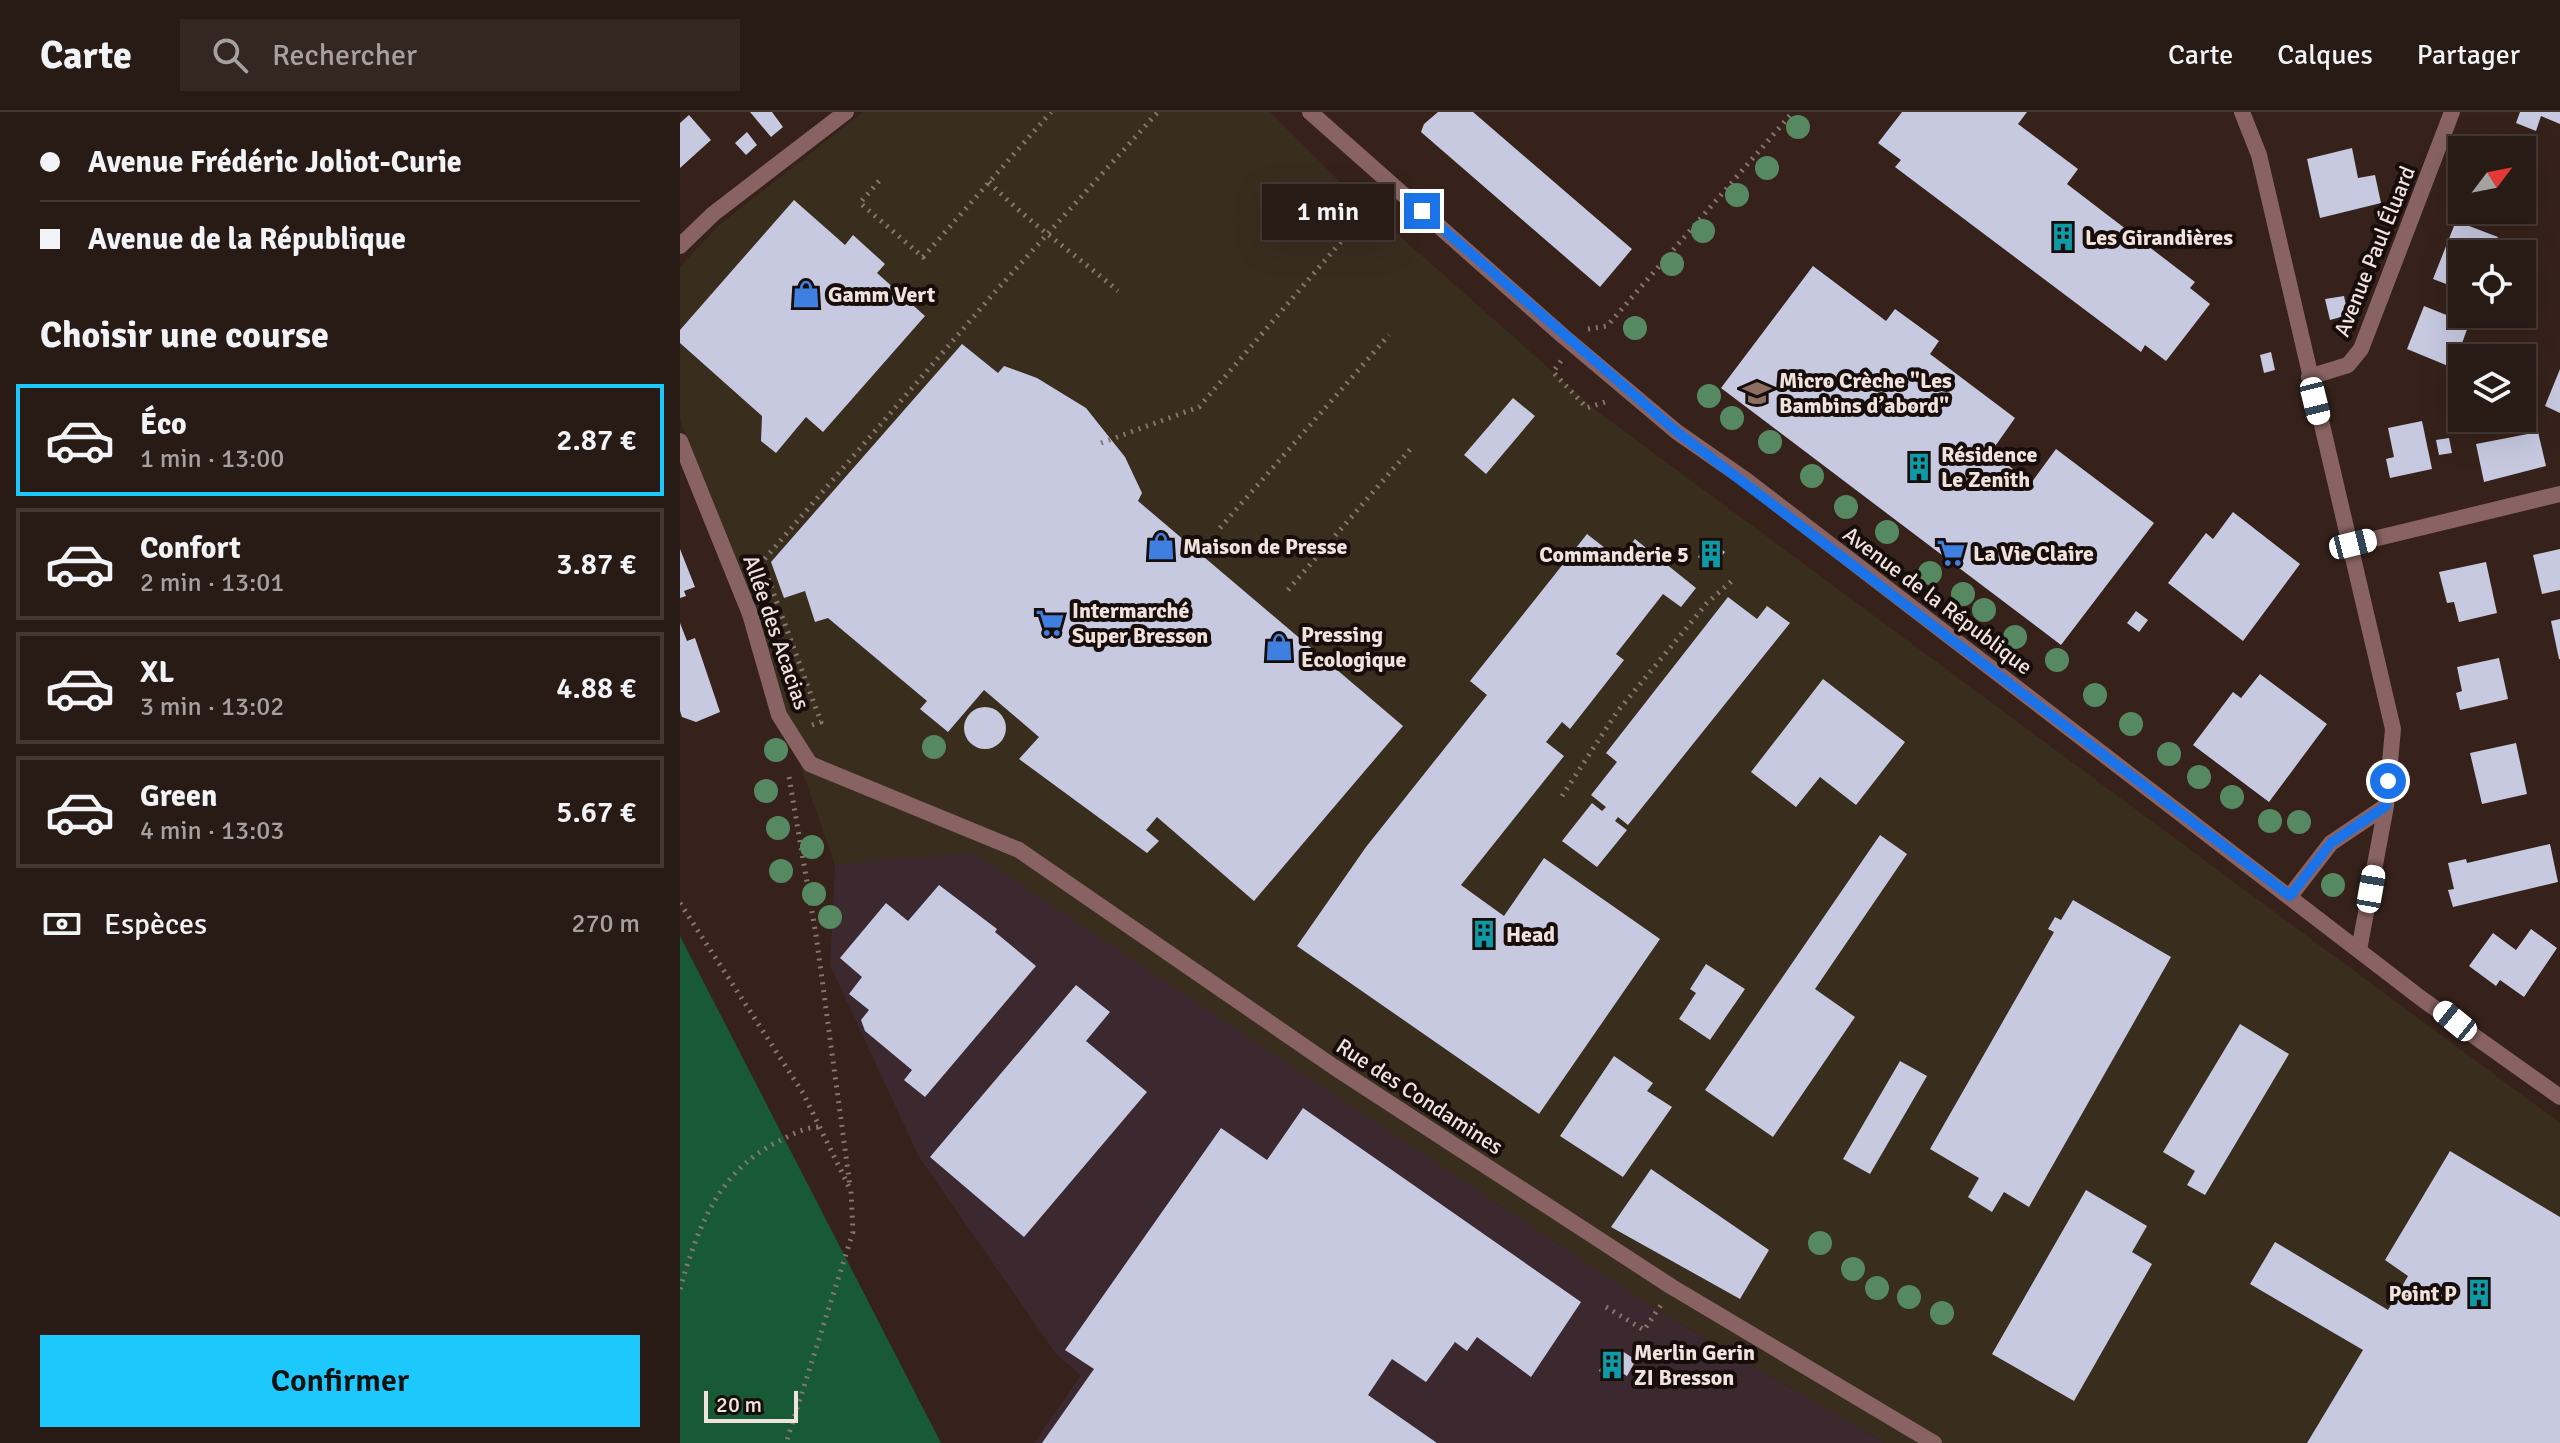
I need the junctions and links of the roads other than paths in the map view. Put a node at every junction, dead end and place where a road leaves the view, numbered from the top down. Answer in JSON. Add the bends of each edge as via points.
{"nodes":[{"id":1,"x":846,"y":112,"type":"edge"},
{"id":2,"x":1310,"y":112,"type":"edge"},
{"id":3,"x":2242,"y":112,"type":"edge"},
{"id":4,"x":2452,"y":112,"type":"edge"},
{"id":5,"x":680,"y":246,"type":"edge"},
{"id":6,"x":2309,"y":377,"type":"junction"},
{"id":7,"x":680,"y":441,"type":"edge"},
{"id":8,"x":2560,"y":494,"type":"edge"},
{"id":9,"x":2353,"y":544,"type":"junction"},
{"id":10,"x":879,"y":795,"type":"joint"},
{"id":11,"x":2386,"y":806,"type":"junction"},
{"id":12,"x":2290,"y":896,"type":"junction"},
{"id":13,"x":2359,"y":950,"type":"junction"},
{"id":14,"x":2560,"y":1097,"type":"edge"},
{"id":15,"x":1934,"y":1443,"type":"edge"}],
"edges":[{"from":1,"to":5,"type":"street","via":[[713,214]]},
{"from":2,"to":12,"type":"street","name":"Avenue de la République","via":[[1677,432]]},
{"from":3,"to":6,"type":"street","via":[[2259,155]]},
{"from":4,"to":6,"type":"street","name":"Avenue Paul Éluard","via":[[2361,349],[2348,365]]},
{"from":6,"to":9,"type":"street"},
{"from":7,"to":10,"type":"street","name":"Allée des Acacias","via":[[750,614],[779,715],[810,764]]},
{"from":8,"to":9,"type":"street"},
{"from":9,"to":11,"type":"street","via":[[2393,729]]},
{"from":10,"to":15,"type":"street","name":"Rue des Condamines","via":[[1019,850],[1334,1067],[1672,1287]]},
{"from":11,"to":12,"type":"street","via":[[2331,843]]},
{"from":11,"to":13,"type":"street"},
{"from":12,"to":13,"type":"street","name":"Avenue de la République"},
{"from":13,"to":14,"type":"street","name":"Avenue de la République"}]}
